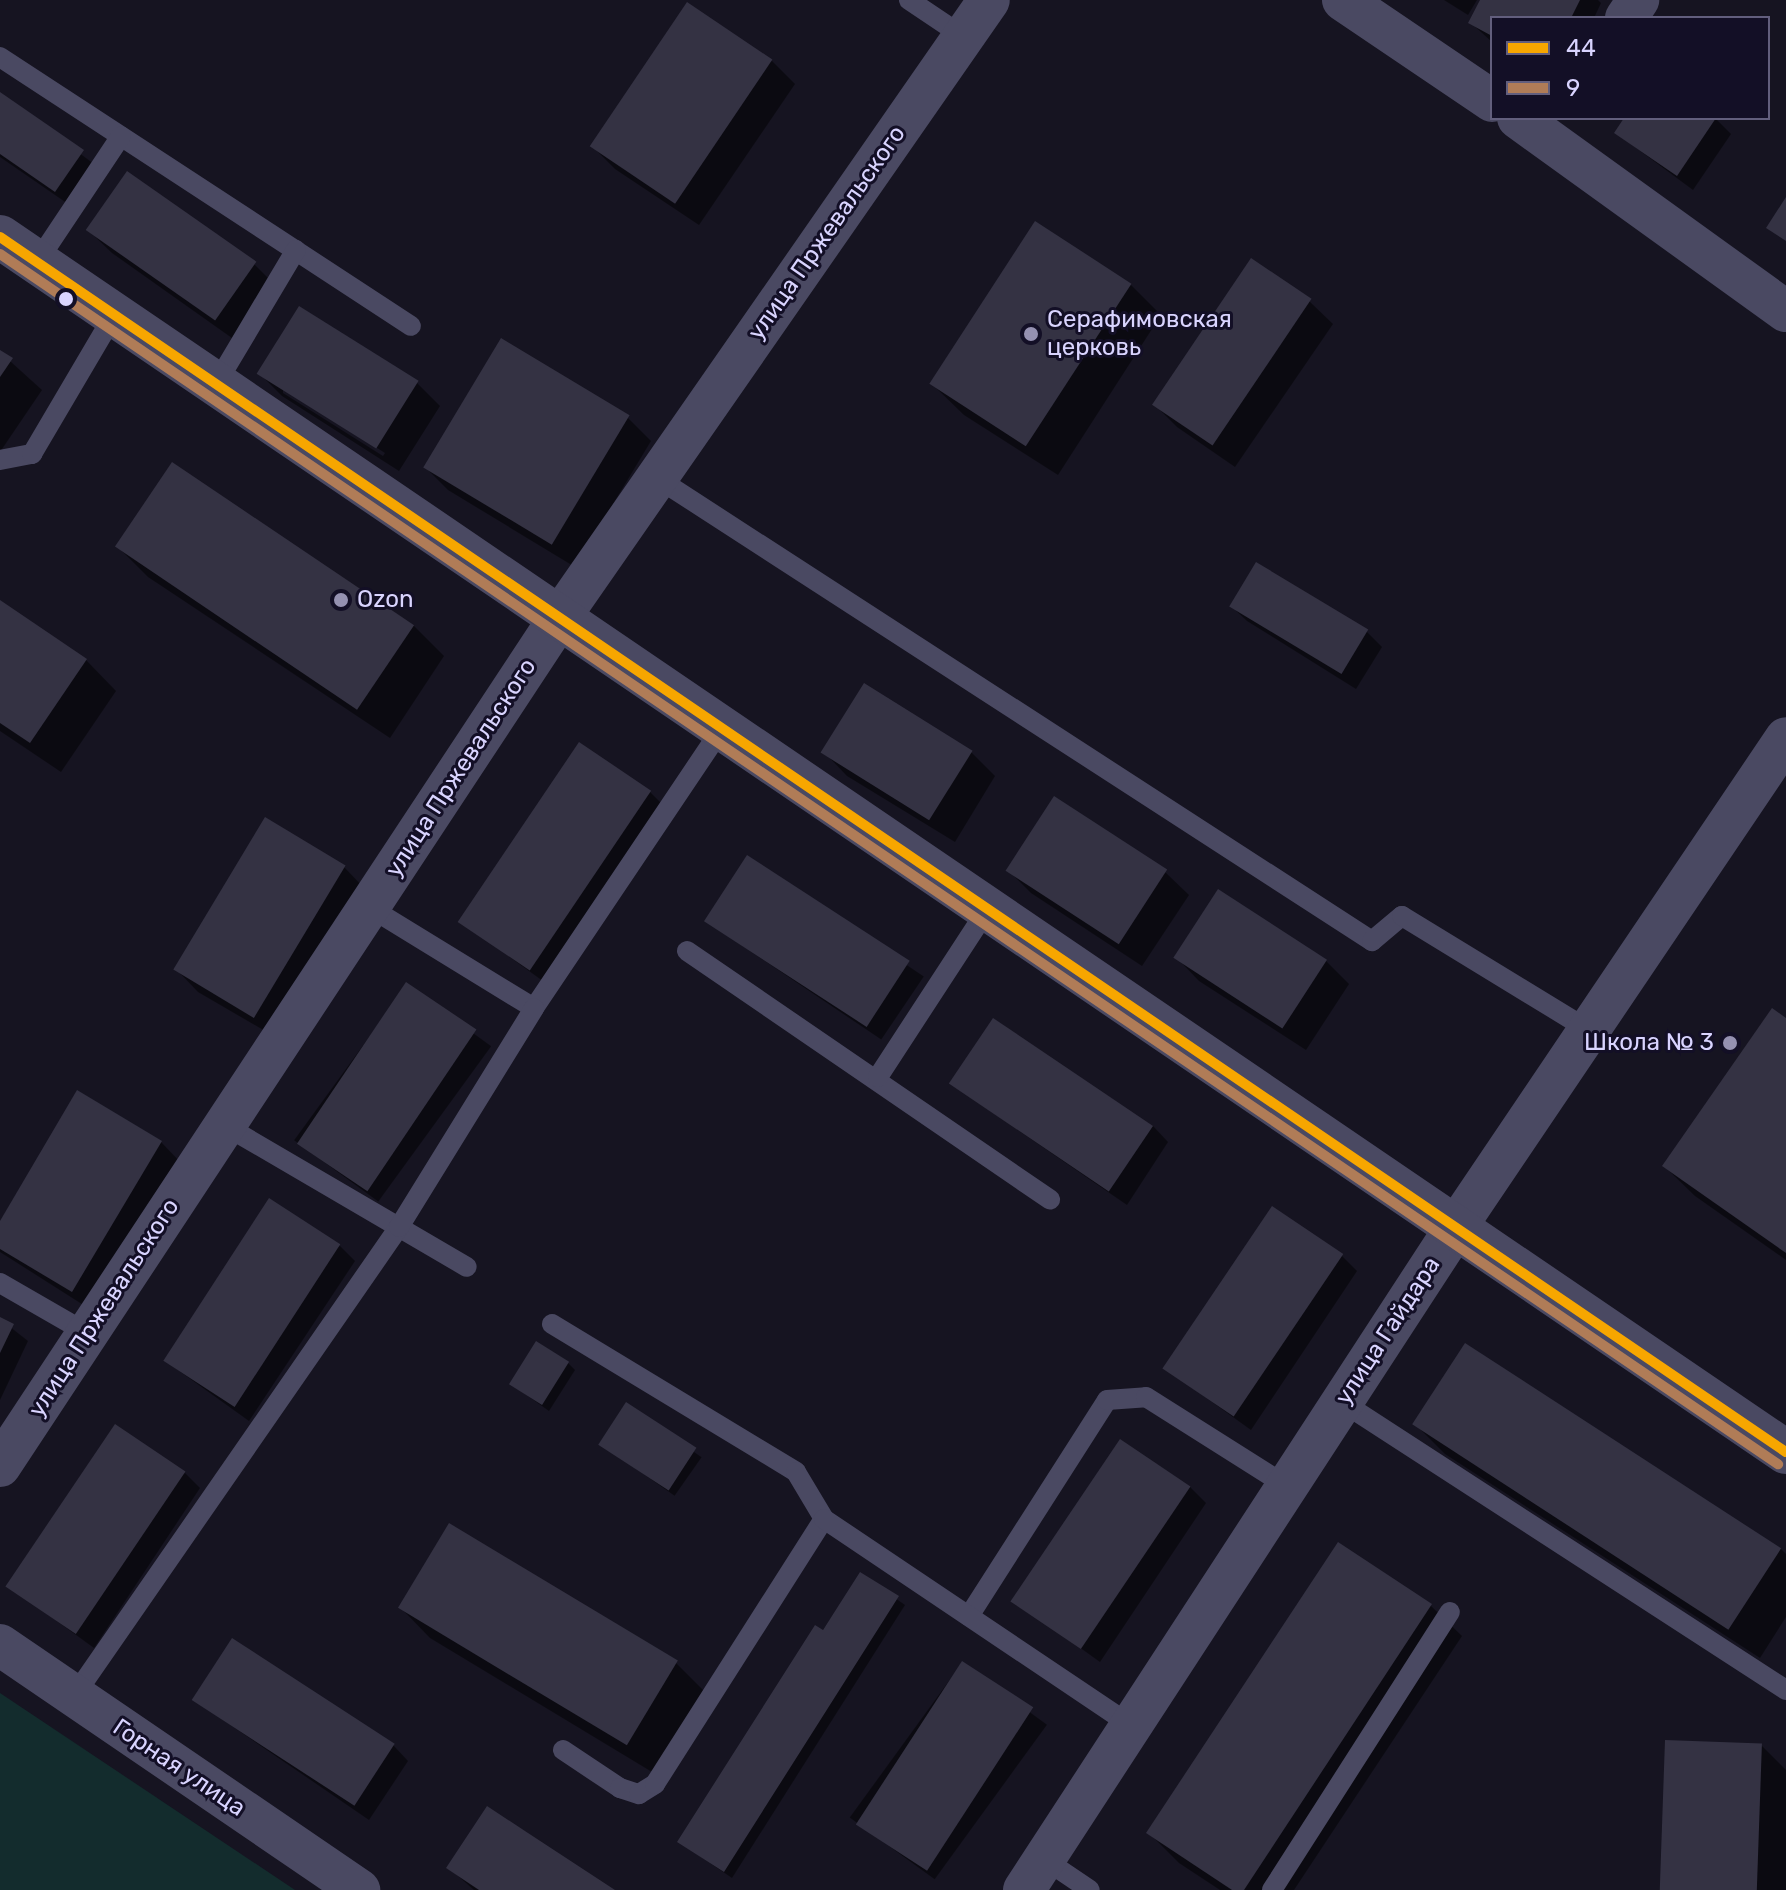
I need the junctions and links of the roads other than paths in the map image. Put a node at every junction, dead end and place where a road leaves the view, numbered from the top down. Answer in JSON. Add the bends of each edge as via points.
{"nodes":[{"id":1,"x":909,"y":0,"type":"edge"},
{"id":2,"x":989,"y":0,"type":"edge"},
{"id":3,"x":1343,"y":0,"type":"edge"},
{"id":4,"x":964,"y":37,"type":"junction"},
{"id":5,"x":0,"y":57,"type":"edge"},
{"id":6,"x":1490,"y":100,"type":"edge"},
{"id":7,"x":1540,"y":124,"type":"edge"},
{"id":8,"x":121,"y":136,"type":"junction"},
{"id":9,"x":0,"y":237,"type":"edge"},
{"id":10,"x":296,"y":250,"type":"junction"},
{"id":11,"x":37,"y":262,"type":"junction"},
{"id":12,"x":1786,"y":311,"type":"edge"},
{"id":13,"x":114,"y":315,"type":"junction"},
{"id":14,"x":411,"y":326,"type":"dead end"},
{"id":15,"x":216,"y":384,"type":"junction"},
{"id":16,"x":0,"y":460,"type":"edge"},
{"id":17,"x":657,"y":478,"type":"junction"},
{"id":18,"x":560,"y":617,"type":"junction"},
{"id":19,"x":723,"y":727,"type":"junction"},
{"id":20,"x":1786,"y":738,"type":"edge"},
{"id":21,"x":369,"y":907,"type":"junction"},
{"id":22,"x":989,"y":907,"type":"junction"},
{"id":23,"x":687,"y":951,"type":"dead end"},
{"id":24,"x":534,"y":1008,"type":"junction"},
{"id":25,"x":1589,"y":1030,"type":"junction"},
{"id":26,"x":878,"y":1077,"type":"junction"},
{"id":27,"x":224,"y":1125,"type":"junction"},
{"id":28,"x":1050,"y":1200,"type":"dead end"},
{"id":29,"x":1458,"y":1224,"type":"junction"},
{"id":30,"x":399,"y":1227,"type":"junction"},
{"id":31,"x":467,"y":1267,"type":"dead end"},
{"id":32,"x":0,"y":1283,"type":"edge"},
{"id":33,"x":552,"y":1324,"type":"dead end"},
{"id":34,"x":87,"y":1333,"type":"junction"},
{"id":35,"x":1342,"y":1402,"type":"junction"},
{"id":36,"x":1786,"y":1452,"type":"edge"},
{"id":37,"x":0,"y":1466,"type":"edge"},
{"id":38,"x":1287,"y":1486,"type":"junction"},
{"id":39,"x":824,"y":1519,"type":"junction"},
{"id":40,"x":1450,"y":1612,"type":"dead end"},
{"id":41,"x":969,"y":1616,"type":"junction"},
{"id":42,"x":0,"y":1645,"type":"edge"},
{"id":43,"x":1786,"y":1690,"type":"edge"},
{"id":44,"x":74,"y":1696,"type":"junction"},
{"id":45,"x":1131,"y":1725,"type":"junction"},
{"id":46,"x":563,"y":1750,"type":"dead end"},
{"id":47,"x":1034,"y":1874,"type":"edge"},
{"id":48,"x":359,"y":1890,"type":"edge"},
{"id":49,"x":1090,"y":1890,"type":"edge"},
{"id":50,"x":1272,"y":1890,"type":"edge"}],
"edges":[{"from":1,"to":4,"type":"lane"},
{"from":2,"to":4,"type":"street","name":"улица Пржевальского"},
{"from":3,"to":6,"type":"street"},
{"from":4,"to":17,"type":"street","name":"улица Пржевальского"},
{"from":5,"to":8,"type":"lane"},
{"from":7,"to":12,"type":"street"},
{"from":8,"to":10,"type":"lane"},
{"from":8,"to":11,"type":"lane"},
{"from":9,"to":11,"type":"street"},
{"from":10,"to":14,"type":"lane"},
{"from":10,"to":15,"type":"lane"},
{"from":11,"to":13,"type":"street"},
{"from":13,"to":15,"type":"street"},
{"from":13,"to":16,"type":"lane","via":[[32,454]]},
{"from":15,"to":18,"type":"street"},
{"from":17,"to":18,"type":"street","name":"улица Пржевальского"},
{"from":17,"to":25,"type":"lane","via":[[1372,941],[1402,916]]},
{"from":18,"to":19,"type":"street"},
{"from":18,"to":21,"type":"street","name":"улица Пржевальского"},
{"from":19,"to":22,"type":"street"},
{"from":19,"to":24,"type":"lane"},
{"from":20,"to":25,"type":"street","name":"улица Гайдара"},
{"from":21,"to":24,"type":"lane"},
{"from":21,"to":27,"type":"street","name":"улица Пржевальского"},
{"from":22,"to":26,"type":"lane"},
{"from":22,"to":29,"type":"street"},
{"from":23,"to":26,"type":"lane"},
{"from":24,"to":30,"type":"lane"},
{"from":25,"to":29,"type":"street","name":"улица Гайдара"},
{"from":26,"to":28,"type":"lane"},
{"from":27,"to":30,"type":"lane"},
{"from":27,"to":34,"type":"street","name":"улица Пржевальского"},
{"from":29,"to":35,"type":"street","name":"улица Гайдара"},
{"from":29,"to":36,"type":"street"},
{"from":30,"to":31,"type":"lane"},
{"from":30,"to":44,"type":"lane"},
{"from":32,"to":34,"type":"lane"},
{"from":33,"to":39,"type":"lane","via":[[796,1472]]},
{"from":34,"to":37,"type":"street","name":"улица Пржевальского"},
{"from":35,"to":38,"type":"street","name":"улица Гайдара"},
{"from":35,"to":43,"type":"lane"},
{"from":38,"to":41,"type":"lane","via":[[1146,1397],[1107,1400]]},
{"from":38,"to":45,"type":"street","name":"улица Гайдара"},
{"from":39,"to":41,"type":"lane"},
{"from":39,"to":46,"type":"lane","via":[[655,1784],[639,1794],[620,1788]]},
{"from":40,"to":50,"type":"lane"},
{"from":41,"to":45,"type":"lane"},
{"from":42,"to":44,"type":"street","name":"Горная улица"},
{"from":44,"to":48,"type":"street","name":"Горная улица"},
{"from":45,"to":47,"type":"street","name":"улица Гайдара"},
{"from":47,"to":49,"type":"lane"}]}
